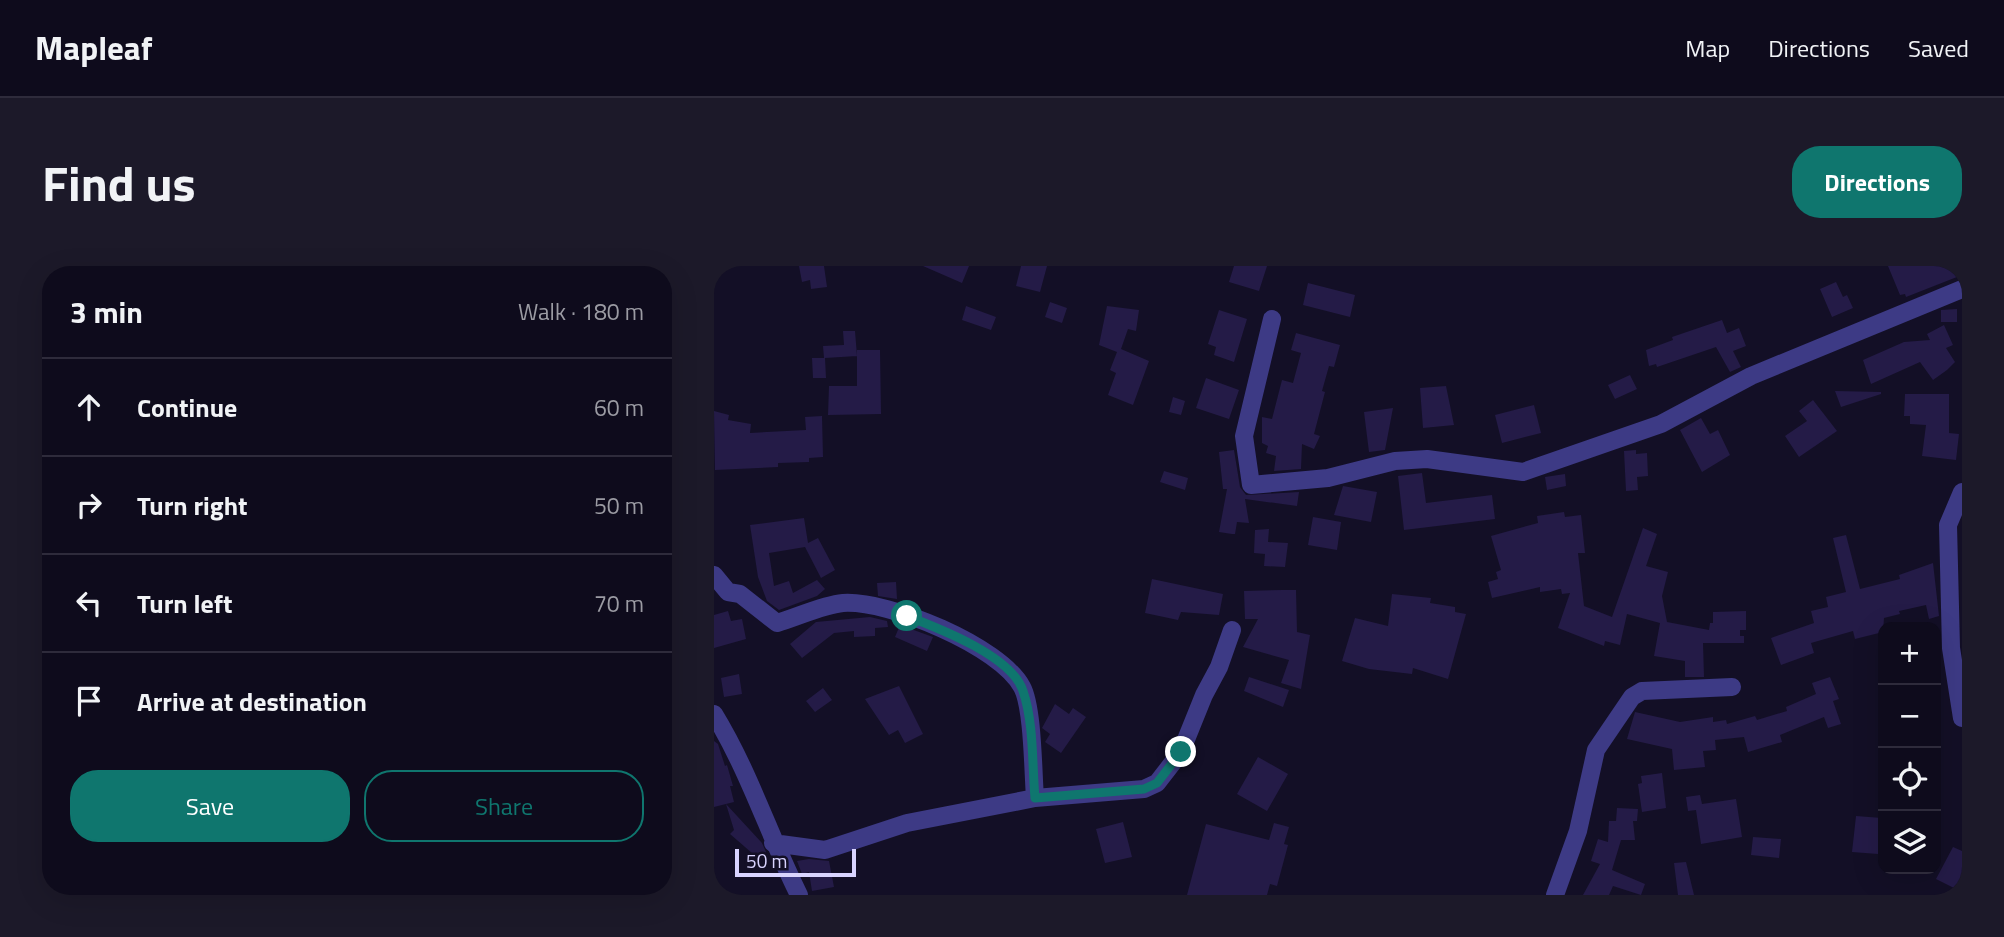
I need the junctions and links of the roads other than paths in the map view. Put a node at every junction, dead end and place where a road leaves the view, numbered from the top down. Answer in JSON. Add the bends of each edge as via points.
{"nodes":[{"id":1,"x":1962,"y":289,"type":"edge"},
{"id":2,"x":1962,"y":300,"type":"edge"},
{"id":3,"x":1272,"y":319,"type":"dead end"},
{"id":4,"x":1962,"y":492,"type":"edge"},
{"id":5,"x":714,"y":575,"type":"edge"},
{"id":6,"x":1232,"y":630,"type":"dead end"},
{"id":7,"x":1732,"y":687,"type":"dead end"},
{"id":8,"x":1961,"y":710,"type":"edge"},
{"id":9,"x":714,"y":714,"type":"edge"},
{"id":10,"x":1035,"y":798,"type":"junction"},
{"id":11,"x":773,"y":843,"type":"junction"},
{"id":12,"x":799,"y":895,"type":"edge"},
{"id":13,"x":1555,"y":895,"type":"edge"}],
"edges":[{"from":1,"to":2,"type":"street"},
{"from":1,"to":3,"type":"street","via":[[1751,376],[1661,424],[1523,472],[1427,459],[1395,461],[1328,478],[1251,485],[1244,436]]},
{"from":4,"to":8,"type":"street","via":[[1948,525],[1951,648]]},
{"from":5,"to":10,"type":"street","via":[[729,592],[740,594],[777,623],[844,603],[862,605],[932,626],[993,658],[1023,688]]},
{"from":6,"to":10,"type":"street","via":[[1181,752],[1157,783],[1144,789]]},
{"from":7,"to":13,"type":"street","via":[[1642,691],[1632,697],[1596,750],[1578,831]]},
{"from":9,"to":11,"type":"street","via":[[731,741]]},
{"from":10,"to":11,"type":"street","via":[[907,823],[825,850]]},
{"from":11,"to":12,"type":"street"}]}
